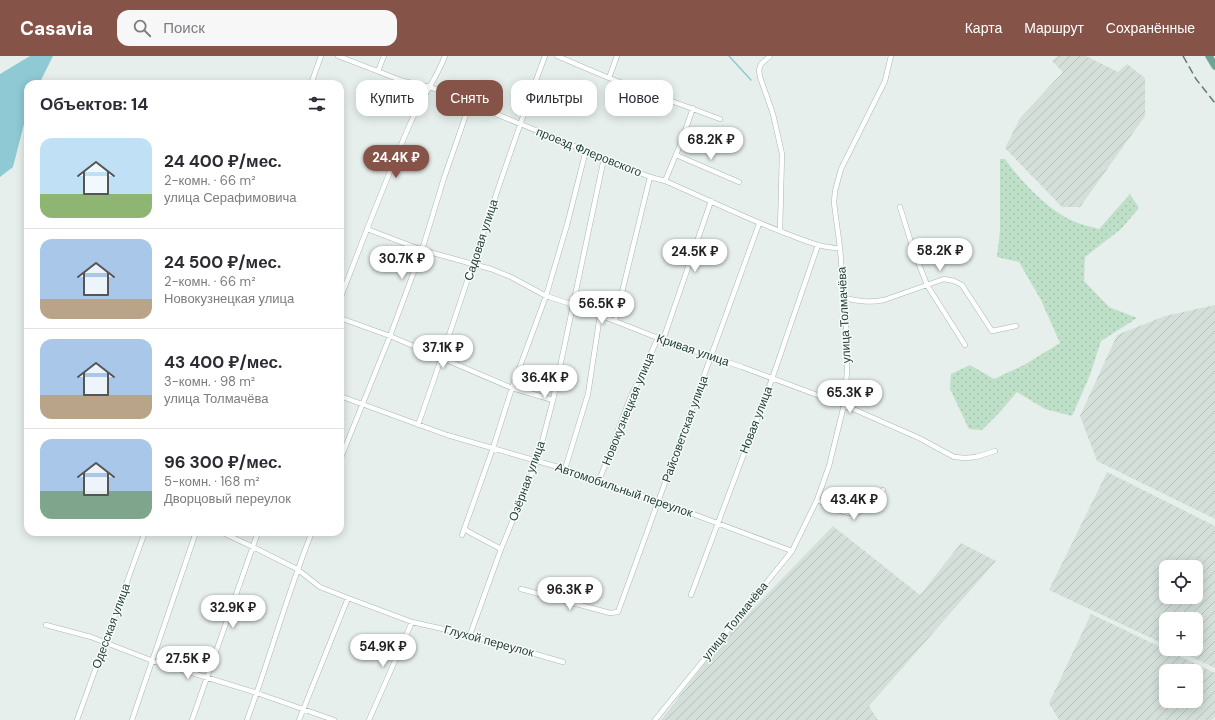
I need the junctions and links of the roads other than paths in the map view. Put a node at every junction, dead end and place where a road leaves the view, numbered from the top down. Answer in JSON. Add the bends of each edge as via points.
{"nodes":[{"id":1,"x":321,"y":56,"type":"edge"},
{"id":2,"x":338,"y":56,"type":"edge"},
{"id":3,"x":384,"y":56,"type":"edge"},
{"id":4,"x":445,"y":56,"type":"edge"},
{"id":5,"x":545,"y":56,"type":"edge"},
{"id":6,"x":557,"y":56,"type":"edge"},
{"id":7,"x":617,"y":56,"type":"edge"},
{"id":8,"x":770,"y":56,"type":"edge"},
{"id":9,"x":891,"y":56,"type":"edge"},
{"id":10,"x":1209,"y":56,"type":"edge"},
{"id":11,"x":1215,"y":66,"type":"edge"},
{"id":12,"x":378,"y":71,"type":"junction"},
{"id":13,"x":608,"y":78,"type":"junction"},
{"id":14,"x":312,"y":80,"type":"edge"},
{"id":15,"x":430,"y":87,"type":"junction"},
{"id":16,"x":436,"y":89,"type":"edge"},
{"id":17,"x":692,"y":108,"type":"junction"},
{"id":18,"x":466,"y":116,"type":"edge"},
{"id":19,"x":500,"y":116,"type":"edge"},
{"id":20,"x":720,"y":119,"type":"dead end"},
{"id":21,"x":519,"y":124,"type":"junction"},
{"id":22,"x":586,"y":150,"type":"junction"},
{"id":23,"x":676,"y":155,"type":"junction"},
{"id":24,"x":604,"y":158,"type":"junction"},
{"id":25,"x":650,"y":177,"type":"junction"},
{"id":26,"x":665,"y":181,"type":"junction"},
{"id":27,"x":739,"y":182,"type":"dead end"},
{"id":28,"x":711,"y":201,"type":"junction"},
{"id":29,"x":900,"y":207,"type":"dead end"},
{"id":30,"x":759,"y":224,"type":"junction"},
{"id":31,"x":367,"y":229,"type":"junction"},
{"id":32,"x":780,"y":231,"type":"junction"},
{"id":33,"x":818,"y":245,"type":"junction"},
{"id":34,"x":840,"y":248,"type":"junction"},
{"id":35,"x":422,"y":250,"type":"junction"},
{"id":36,"x":472,"y":264,"type":"junction"},
{"id":37,"x":927,"y":285,"type":"junction"},
{"id":38,"x":344,"y":289,"type":"edge"},
{"id":39,"x":546,"y":296,"type":"junction"},
{"id":40,"x":844,"y":298,"type":"junction"},
{"id":41,"x":574,"y":305,"type":"junction"},
{"id":42,"x":600,"y":315,"type":"junction"},
{"id":43,"x":344,"y":319,"type":"edge"},
{"id":44,"x":615,"y":321,"type":"junction"},
{"id":45,"x":1016,"y":326,"type":"dead end"},
{"id":46,"x":390,"y":336,"type":"junction"},
{"id":47,"x":660,"y":339,"type":"junction"},
{"id":48,"x":965,"y":345,"type":"dead end"},
{"id":49,"x":712,"y":357,"type":"junction"},
{"id":50,"x":442,"y":359,"type":"junction"},
{"id":51,"x":772,"y":379,"type":"junction"},
{"id":52,"x":512,"y":388,"type":"junction"},
{"id":53,"x":344,"y":398,"type":"edge"},
{"id":54,"x":553,"y":400,"type":"junction"},
{"id":55,"x":362,"y":405,"type":"junction"},
{"id":56,"x":844,"y":405,"type":"junction"},
{"id":57,"x":418,"y":425,"type":"junction"},
{"id":58,"x":493,"y":448,"type":"junction"},
{"id":59,"x":344,"y":450,"type":"edge"},
{"id":60,"x":995,"y":451,"type":"dead end"},
{"id":61,"x":537,"y":461,"type":"junction"},
{"id":62,"x":565,"y":469,"type":"junction"},
{"id":63,"x":599,"y":481,"type":"junction"},
{"id":64,"x":883,"y":490,"type":"dead end"},
{"id":65,"x":817,"y":500,"type":"junction"},
{"id":66,"x":658,"y":501,"type":"junction"},
{"id":67,"x":718,"y":524,"type":"junction"},
{"id":68,"x":465,"y":529,"type":"junction"},
{"id":69,"x":462,"y":535,"type":"dead end"},
{"id":70,"x":144,"y":536,"type":"edge"},
{"id":71,"x":195,"y":536,"type":"edge"},
{"id":72,"x":230,"y":536,"type":"edge"},
{"id":73,"x":257,"y":536,"type":"edge"},
{"id":74,"x":310,"y":536,"type":"edge"},
{"id":75,"x":253,"y":546,"type":"junction"},
{"id":76,"x":501,"y":549,"type":"junction"},
{"id":77,"x":792,"y":551,"type":"junction"},
{"id":78,"x":297,"y":569,"type":"junction"},
{"id":79,"x":521,"y":589,"type":"dead end"},
{"id":80,"x":691,"y":595,"type":"dead end"},
{"id":81,"x":348,"y":598,"type":"junction"},
{"id":82,"x":412,"y":622,"type":"junction"},
{"id":83,"x":46,"y":625,"type":"dead end"},
{"id":84,"x":470,"y":634,"type":"junction"},
{"id":85,"x":106,"y":643,"type":"junction"},
{"id":86,"x":153,"y":661,"type":"junction"},
{"id":87,"x":563,"y":662,"type":"dead end"},
{"id":88,"x":207,"y":677,"type":"junction"},
{"id":89,"x":257,"y":693,"type":"junction"},
{"id":90,"x":303,"y":709,"type":"junction"},
{"id":91,"x":77,"y":720,"type":"edge"},
{"id":92,"x":132,"y":720,"type":"edge"},
{"id":93,"x":192,"y":720,"type":"edge"},
{"id":94,"x":247,"y":720,"type":"edge"},
{"id":95,"x":298,"y":720,"type":"edge"},
{"id":96,"x":334,"y":720,"type":"edge"},
{"id":97,"x":369,"y":720,"type":"edge"},
{"id":98,"x":655,"y":720,"type":"edge"}],
"edges":[{"from":1,"to":14,"type":"street"},
{"from":2,"to":12,"type":"street","name":"проезд Флеровского"},
{"from":3,"to":12,"type":"street"},
{"from":4,"to":15,"type":"street","via":[[440,71]]},
{"from":5,"to":21,"type":"street","name":"Садовая улица"},
{"from":6,"to":13,"type":"street"},
{"from":7,"to":13,"type":"street"},
{"from":8,"to":32,"type":"street","via":[[761,64],[759,70],[782,154]]},
{"from":9,"to":34,"type":"street","name":"улица Толмачёва","via":[[885,81],[841,169],[835,191],[834,203]]},
{"from":10,"to":11,"type":"main road"},
{"from":12,"to":15,"type":"street","name":"проезд Флеровского","via":[[403,81]]},
{"from":13,"to":17,"type":"street"},
{"from":15,"to":16,"type":"street","name":"проезд Флеровского"},
{"from":15,"to":31,"type":"street","via":[[411,122]]},
{"from":17,"to":20,"type":"street"},
{"from":17,"to":23,"type":"street"},
{"from":18,"to":35,"type":"street"},
{"from":19,"to":21,"type":"street","name":"проезд Флеровского"},
{"from":21,"to":22,"type":"street","name":"проезд Флеровского"},
{"from":21,"to":36,"type":"street","name":"Садовая улица"},
{"from":22,"to":24,"type":"street","name":"проезд Флеровского"},
{"from":22,"to":39,"type":"street"},
{"from":23,"to":26,"type":"street"},
{"from":23,"to":27,"type":"street"},
{"from":24,"to":25,"type":"street","name":"проезд Флеровского"},
{"from":24,"to":41,"type":"street","name":"Озёрная улица"},
{"from":25,"to":26,"type":"street","name":"проезд Флеровского"},
{"from":25,"to":44,"type":"street"},
{"from":26,"to":28,"type":"street","name":"проезд Флеровского"},
{"from":28,"to":30,"type":"street","name":"проезд Флеровского"},
{"from":28,"to":47,"type":"street","name":"Новокузнецкая улица"},
{"from":29,"to":37,"type":"street"},
{"from":30,"to":32,"type":"street","name":"проезд Флеровского"},
{"from":30,"to":49,"type":"street","name":"Райсоветская улица"},
{"from":31,"to":35,"type":"street","name":"Кривая улица"},
{"from":31,"to":38,"type":"street"},
{"from":32,"to":33,"type":"street","name":"проезд Флеровского"},
{"from":33,"to":34,"type":"street","name":"проезд Флеровского"},
{"from":33,"to":51,"type":"street","name":"Новая улица"},
{"from":34,"to":40,"type":"street","name":"улица Толмачёва"},
{"from":35,"to":36,"type":"street","name":"Кривая улица"},
{"from":35,"to":46,"type":"street"},
{"from":36,"to":39,"type":"street","name":"Кривая улица","via":[[511,277]]},
{"from":36,"to":50,"type":"street","name":"Садовая улица"},
{"from":37,"to":40,"type":"street","via":[[874,302]]},
{"from":37,"to":45,"type":"street","via":[[944,279],[954,281],[962,285],[992,331]]},
{"from":37,"to":48,"type":"street"},
{"from":39,"to":41,"type":"street","name":"Кривая улица"},
{"from":39,"to":52,"type":"street"},
{"from":40,"to":56,"type":"street","name":"улица Толмачёва","via":[[847,338]]},
{"from":41,"to":42,"type":"street","name":"Кривая улица"},
{"from":41,"to":54,"type":"street","name":"Озёрная улица"},
{"from":42,"to":44,"type":"street","name":"Кривая улица"},
{"from":42,"to":62,"type":"street","via":[[588,394]]},
{"from":43,"to":46,"type":"street"},
{"from":44,"to":47,"type":"street","name":"Кривая улица"},
{"from":46,"to":50,"type":"street"},
{"from":46,"to":55,"type":"street"},
{"from":47,"to":49,"type":"street","name":"Кривая улица"},
{"from":47,"to":63,"type":"street","name":"Новокузнецкая улица","via":[[629,401]]},
{"from":49,"to":51,"type":"street","name":"Кривая улица"},
{"from":49,"to":66,"type":"street","name":"Райсоветская улица"},
{"from":50,"to":52,"type":"street"},
{"from":50,"to":57,"type":"street","name":"Садовая улица"},
{"from":51,"to":56,"type":"street","name":"Кривая улица"},
{"from":51,"to":67,"type":"street","name":"Новая улица"},
{"from":52,"to":54,"type":"street"},
{"from":52,"to":58,"type":"street"},
{"from":53,"to":55,"type":"street","name":"Автомобильный переулок"},
{"from":54,"to":61,"type":"street","name":"Озёрная улица"},
{"from":55,"to":57,"type":"street","name":"Автомобильный переулок"},
{"from":55,"to":59,"type":"street"},
{"from":56,"to":60,"type":"street","name":"Кривая улица","via":[[919,438],[954,457],[976,457]]},
{"from":56,"to":65,"type":"street","name":"улица Толмачёва"},
{"from":57,"to":58,"type":"street","name":"Автомобильный переулок"},
{"from":58,"to":61,"type":"street","name":"Автомобильный переулок"},
{"from":58,"to":68,"type":"street"},
{"from":61,"to":62,"type":"street","name":"Автомобильный переулок"},
{"from":61,"to":76,"type":"street","name":"Озёрная улица"},
{"from":62,"to":63,"type":"street","name":"Автомобильный переулок"},
{"from":63,"to":66,"type":"street","name":"Автомобильный переулок"},
{"from":64,"to":65,"type":"street","via":[[861,512],[846,512]]},
{"from":65,"to":77,"type":"street","name":"улица Толмачёва"},
{"from":66,"to":67,"type":"street","name":"Автомобильный переулок"},
{"from":66,"to":79,"type":"street","name":"Райсоветская улица","via":[[618,612],[610,613]]},
{"from":67,"to":77,"type":"street","name":"Автомобильный переулок"},
{"from":67,"to":80,"type":"street","name":"Новая улица"},
{"from":68,"to":69,"type":"street"},
{"from":68,"to":76,"type":"street"},
{"from":70,"to":85,"type":"street","name":"Одесская улица"},
{"from":71,"to":86,"type":"street"},
{"from":72,"to":75,"type":"street","name":"Глухой переулок"},
{"from":73,"to":75,"type":"street"},
{"from":74,"to":78,"type":"street"},
{"from":75,"to":78,"type":"street","name":"Глухой переулок"},
{"from":75,"to":88,"type":"street"},
{"from":76,"to":84,"type":"street","name":"Озёрная улица"},
{"from":77,"to":98,"type":"street","name":"улица Толмачёва"},
{"from":78,"to":81,"type":"street","name":"Глухой переулок","via":[[320,587]]},
{"from":78,"to":89,"type":"street"},
{"from":81,"to":82,"type":"street","name":"Глухой переулок"},
{"from":81,"to":90,"type":"street"},
{"from":82,"to":84,"type":"street","name":"Глухой переулок"},
{"from":82,"to":97,"type":"street"},
{"from":83,"to":85,"type":"street"},
{"from":84,"to":87,"type":"street","name":"Глухой переулок"},
{"from":85,"to":86,"type":"street"},
{"from":85,"to":91,"type":"street","name":"Одесская улица"},
{"from":86,"to":88,"type":"street"},
{"from":86,"to":92,"type":"street"},
{"from":88,"to":89,"type":"street"},
{"from":88,"to":93,"type":"street"},
{"from":89,"to":90,"type":"street"},
{"from":89,"to":94,"type":"street"},
{"from":90,"to":95,"type":"street"},
{"from":90,"to":96,"type":"street"}]}
